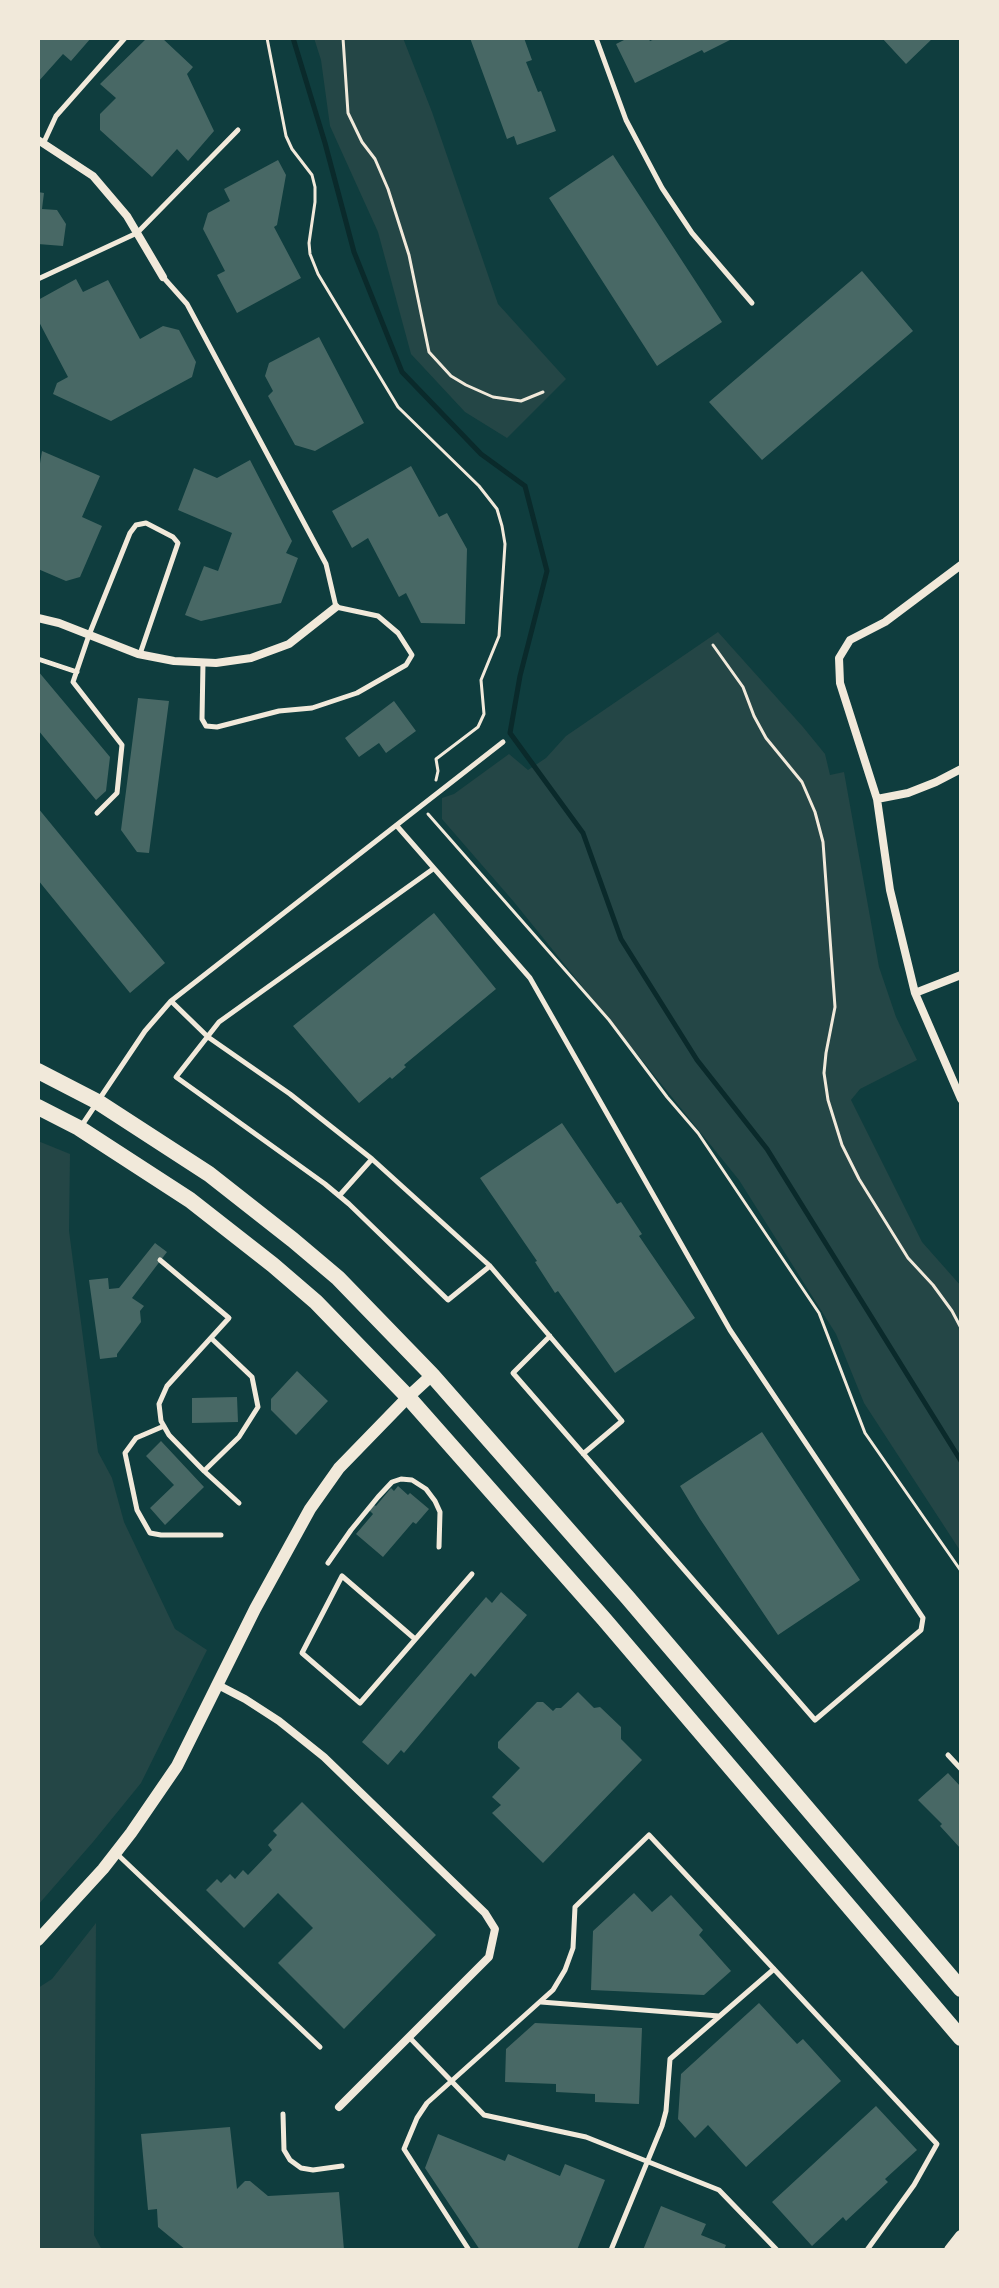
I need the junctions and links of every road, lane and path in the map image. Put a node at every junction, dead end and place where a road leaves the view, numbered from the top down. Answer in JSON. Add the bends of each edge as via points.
{"nodes":[{"id":1,"x":125,"y":38,"type":"edge"},
{"id":2,"x":267,"y":38,"type":"edge"},
{"id":3,"x":343,"y":38,"type":"edge"},
{"id":4,"x":596,"y":38,"type":"edge"},
{"id":5,"x":238,"y":130,"type":"dead end"},
{"id":6,"x":41,"y":141,"type":"edge"},
{"id":7,"x":137,"y":233,"type":"junction"},
{"id":8,"x":163,"y":277,"type":"joint"},
{"id":9,"x":38,"y":279,"type":"edge"},
{"id":10,"x":752,"y":303,"type":"dead end"},
{"id":11,"x":543,"y":392,"type":"dead end"},
{"id":12,"x":961,"y":565,"type":"edge"},
{"id":13,"x":336,"y":607,"type":"junction"},
{"id":14,"x":38,"y":618,"type":"edge"},
{"id":15,"x":89,"y":635,"type":"junction"},
{"id":16,"x":713,"y":645,"type":"dead end"},
{"id":17,"x":140,"y":654,"type":"junction"},
{"id":18,"x":38,"y":659,"type":"edge"},
{"id":19,"x":203,"y":663,"type":"junction"},
{"id":20,"x":77,"y":672,"type":"junction"},
{"id":21,"x":503,"y":742,"type":"dead end"},
{"id":22,"x":961,"y":769,"type":"edge"},
{"id":23,"x":438,"y":771,"type":"dead end"},
{"id":24,"x":877,"y":799,"type":"junction"},
{"id":25,"x":97,"y":813,"type":"dead end"},
{"id":26,"x":437,"y":825,"type":"dead end"},
{"id":27,"x":397,"y":826,"type":"junction"},
{"id":28,"x":433,"y":869,"type":"junction"},
{"id":29,"x":961,"y":975,"type":"edge"},
{"id":30,"x":915,"y":993,"type":"junction"},
{"id":31,"x":171,"y":1001,"type":"junction"},
{"id":32,"x":208,"y":1037,"type":"junction"},
{"id":33,"x":38,"y":1071,"type":"edge"},
{"id":34,"x":961,"y":1099,"type":"edge"},
{"id":35,"x":98,"y":1102,"type":"junction"},
{"id":36,"x":38,"y":1107,"type":"edge"},
{"id":37,"x":79,"y":1128,"type":"junction"},
{"id":38,"x":372,"y":1159,"type":"junction"},
{"id":39,"x":339,"y":1196,"type":"junction"},
{"id":40,"x":160,"y":1260,"type":"dead end"},
{"id":41,"x":490,"y":1266,"type":"junction"},
{"id":42,"x":961,"y":1328,"type":"edge"},
{"id":43,"x":550,"y":1336,"type":"junction"},
{"id":44,"x":211,"y":1338,"type":"junction"},
{"id":45,"x":432,"y":1375,"type":"junction"},
{"id":46,"x":408,"y":1397,"type":"junction"},
{"id":47,"x":164,"y":1426,"type":"junction"},
{"id":48,"x":583,"y":1454,"type":"junction"},
{"id":49,"x":204,"y":1471,"type":"junction"},
{"id":50,"x":239,"y":1503,"type":"dead end"},
{"id":51,"x":221,"y":1535,"type":"dead end"},
{"id":52,"x":439,"y":1547,"type":"dead end"},
{"id":53,"x":328,"y":1563,"type":"dead end"},
{"id":54,"x":961,"y":1571,"type":"edge"},
{"id":55,"x":472,"y":1574,"type":"dead end"},
{"id":56,"x":415,"y":1639,"type":"junction"},
{"id":57,"x":218,"y":1685,"type":"junction"},
{"id":58,"x":948,"y":1755,"type":"dead end"},
{"id":59,"x":961,"y":1769,"type":"edge"},
{"id":60,"x":116,"y":1852,"type":"junction"},
{"id":61,"x":38,"y":1940,"type":"edge"},
{"id":62,"x":774,"y":1969,"type":"junction"},
{"id":63,"x":961,"y":1989,"type":"edge"},
{"id":64,"x":540,"y":2002,"type":"junction"},
{"id":65,"x":720,"y":2016,"type":"junction"},
{"id":66,"x":408,"y":2036,"type":"junction"},
{"id":67,"x":961,"y":2038,"type":"edge"},
{"id":68,"x":320,"y":2047,"type":"dead end"},
{"id":69,"x":452,"y":2081,"type":"junction"},
{"id":70,"x":339,"y":2107,"type":"dead end"},
{"id":71,"x":283,"y":2114,"type":"dead end"},
{"id":72,"x":648,"y":2162,"type":"junction"},
{"id":73,"x":342,"y":2166,"type":"dead end"},
{"id":74,"x":961,"y":2236,"type":"edge"},
{"id":75,"x":469,"y":2250,"type":"edge"},
{"id":76,"x":611,"y":2250,"type":"edge"},
{"id":77,"x":777,"y":2250,"type":"edge"},
{"id":78,"x":867,"y":2250,"type":"edge"},
{"id":79,"x":950,"y":2250,"type":"edge"}],
"edges":[{"from":1,"to":6,"type":"lane","via":[[56,116]]},
{"from":2,"to":23,"type":"path","via":[[286,136],[315,187],[309,243],[318,274],[398,407],[479,486],[497,509],[502,526],[499,636],[481,680],[484,714],[478,727],[436,759]]},
{"from":3,"to":11,"type":"path","via":[[348,113],[388,189],[409,255],[429,352],[451,376],[493,397],[521,401]]},
{"from":4,"to":10,"type":"lane","via":[[626,120],[662,188],[692,233]]},
{"from":5,"to":7,"type":"lane"},
{"from":6,"to":7,"type":"street","via":[[93,176]]},
{"from":7,"to":8,"type":"street"},
{"from":7,"to":9,"type":"lane"},
{"from":8,"to":13,"type":"lane","via":[[187,304],[326,564]]},
{"from":12,"to":24,"type":"street","via":[[885,622],[850,640],[839,658],[840,683]]},
{"from":13,"to":19,"type":"street","via":[[289,644],[251,658]]},
{"from":13,"to":19,"type":"lane","via":[[378,616],[412,655],[406,665],[357,693],[312,708],[217,727],[206,726],[202,719]]},
{"from":14,"to":15,"type":"street"},
{"from":15,"to":17,"type":"street"},
{"from":15,"to":17,"type":"lane","via":[[130,533],[146,523],[178,543]]},
{"from":15,"to":20,"type":"lane"},
{"from":16,"to":42,"type":"path","via":[[743,687],[766,738],[802,782],[823,842],[835,1007],[824,1073],[842,1145],[908,1258]]},
{"from":17,"to":19,"type":"street"},
{"from":18,"to":20,"type":"lane"},
{"from":20,"to":25,"type":"lane","via":[[73,682],[122,745],[117,793]]},
{"from":21,"to":27,"type":"lane"},
{"from":22,"to":24,"type":"street","via":[[908,793]]},
{"from":24,"to":30,"type":"street","via":[[890,890]]},
{"from":26,"to":54,"type":"path","via":[[609,1020],[698,1133],[819,1313],[865,1433]]},
{"from":27,"to":28,"type":"lane"},
{"from":27,"to":31,"type":"lane"},
{"from":28,"to":32,"type":"lane","via":[[219,1022]]},
{"from":28,"to":48,"type":"lane","via":[[530,978],[730,1330],[923,1618],[921,1630],[815,1720]]},
{"from":29,"to":30,"type":"street"},
{"from":30,"to":34,"type":"street"},
{"from":31,"to":32,"type":"lane"},
{"from":31,"to":35,"type":"lane"},
{"from":32,"to":38,"type":"lane"},
{"from":32,"to":39,"type":"lane","via":[[176,1077]]},
{"from":33,"to":35,"type":"main road"},
{"from":35,"to":37,"type":"lane"},
{"from":35,"to":45,"type":"main road","via":[[209,1174],[293,1240],[338,1278]]},
{"from":36,"to":37,"type":"main road"},
{"from":37,"to":46,"type":"main road","via":[[190,1200],[273,1265]]},
{"from":38,"to":39,"type":"lane"},
{"from":38,"to":41,"type":"lane"},
{"from":39,"to":41,"type":"lane","via":[[448,1300]]},
{"from":40,"to":44,"type":"lane","via":[[229,1318]]},
{"from":41,"to":43,"type":"lane"},
{"from":43,"to":48,"type":"lane","via":[[513,1373]]},
{"from":43,"to":48,"type":"lane","via":[[622,1421]]},
{"from":44,"to":47,"type":"lane","via":[[162,1395],[159,1412]]},
{"from":44,"to":49,"type":"lane","via":[[252,1377],[258,1407],[239,1437]]},
{"from":45,"to":46,"type":"street"},
{"from":45,"to":63,"type":"main road"},
{"from":46,"to":57,"type":"street","via":[[339,1468],[310,1509]]},
{"from":46,"to":67,"type":"main road"},
{"from":47,"to":49,"type":"lane"},
{"from":47,"to":51,"type":"lane","via":[[136,1438],[125,1453],[137,1510],[150,1533]]},
{"from":49,"to":50,"type":"lane"},
{"from":52,"to":53,"type":"lane","via":[[440,1512],[435,1501],[426,1489],[401,1479],[378,1497]]},
{"from":55,"to":56,"type":"lane"},
{"from":56,"to":56,"type":"lane","via":[[360,1703],[302,1653],[342,1576]]},
{"from":57,"to":60,"type":"street","via":[[177,1766]]},
{"from":57,"to":66,"type":"street","via":[[279,1721],[324,1757],[485,1913],[495,1929],[489,1957]]},
{"from":58,"to":59,"type":"lane"},
{"from":60,"to":61,"type":"street"},
{"from":60,"to":68,"type":"lane"},
{"from":62,"to":64,"type":"lane","via":[[649,1835],[575,1907],[569,1960]]},
{"from":62,"to":65,"type":"lane"},
{"from":62,"to":78,"type":"lane","via":[[937,2144]]},
{"from":64,"to":65,"type":"lane"},
{"from":64,"to":69,"type":"lane"},
{"from":65,"to":72,"type":"lane","via":[[670,2059],[666,2111]]},
{"from":66,"to":69,"type":"lane"},
{"from":66,"to":70,"type":"street"},
{"from":69,"to":72,"type":"lane","via":[[484,2115],[586,2137]]},
{"from":69,"to":75,"type":"lane","via":[[427,2103],[404,2149]]},
{"from":71,"to":73,"type":"lane","via":[[284,2150],[290,2160],[313,2170]]},
{"from":72,"to":76,"type":"lane"},
{"from":72,"to":77,"type":"lane","via":[[719,2190]]},
{"from":74,"to":79,"type":"street"}]}
